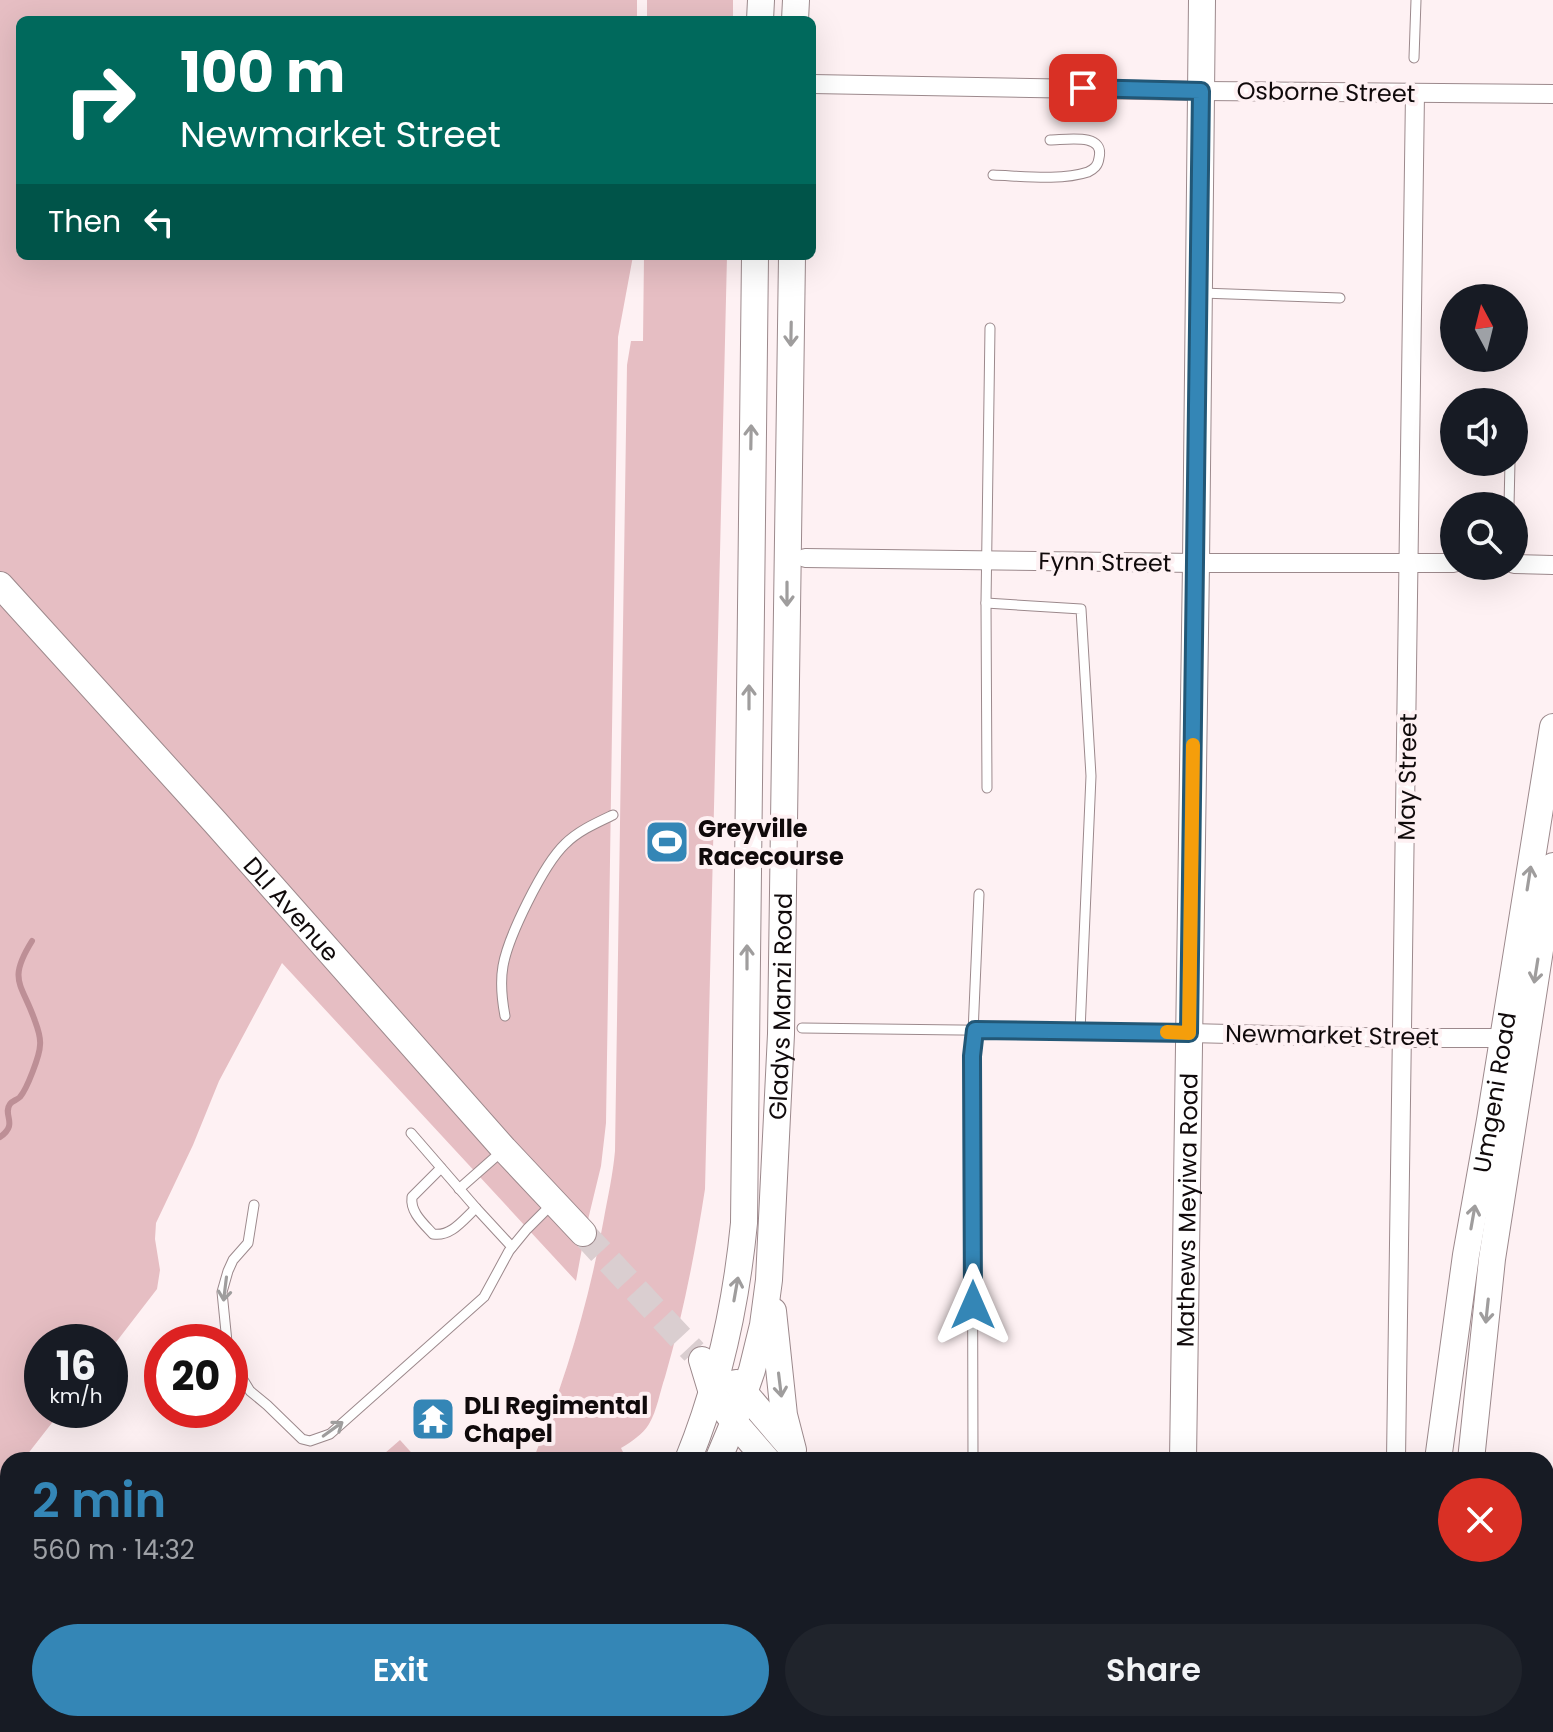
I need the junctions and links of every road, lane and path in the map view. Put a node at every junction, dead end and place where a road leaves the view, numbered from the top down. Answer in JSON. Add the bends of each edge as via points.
{"nodes":[{"id":1,"x":1202,"y":0,"type":"edge"},
{"id":2,"x":1416,"y":0,"type":"edge"},
{"id":3,"x":1414,"y":58,"type":"dead end"},
{"id":4,"x":816,"y":84,"type":"edge"},
{"id":5,"x":1201,"y":91,"type":"junction"},
{"id":6,"x":1415,"y":93,"type":"junction"},
{"id":7,"x":1553,"y":94,"type":"edge"},
{"id":8,"x":1050,"y":140,"type":"dead end"},
{"id":9,"x":993,"y":175,"type":"dead end"},
{"id":10,"x":755,"y":260,"type":"edge"},
{"id":11,"x":792,"y":260,"type":"edge"},
{"id":12,"x":1199,"y":293,"type":"junction"},
{"id":13,"x":1340,"y":298,"type":"dead end"},
{"id":14,"x":990,"y":328,"type":"dead end"},
{"id":15,"x":750,"y":555,"type":"junction"},
{"id":16,"x":796,"y":557,"type":"junction"},
{"id":17,"x":987,"y":560,"type":"junction"},
{"id":18,"x":1196,"y":563,"type":"junction"},
{"id":19,"x":1410,"y":563,"type":"junction"},
{"id":20,"x":1440,"y":563,"type":"edge"},
{"id":21,"x":1528,"y":564,"type":"edge"},
{"id":22,"x":1553,"y":565,"type":"edge"},
{"id":23,"x":0,"y":585,"type":"edge"},
{"id":24,"x":986,"y":603,"type":"junction"},
{"id":25,"x":1553,"y":727,"type":"edge"},
{"id":26,"x":987,"y":788,"type":"dead end"},
{"id":27,"x":613,"y":815,"type":"dead end"},
{"id":28,"x":1553,"y":866,"type":"edge"},
{"id":29,"x":979,"y":894,"type":"dead end"},
{"id":30,"x":505,"y":1016,"type":"dead end"},
{"id":31,"x":975,"y":1030,"type":"junction"},
{"id":32,"x":792,"y":1031,"type":"junction"},
{"id":33,"x":1080,"y":1031,"type":"junction"},
{"id":34,"x":1189,"y":1033,"type":"junction"},
{"id":35,"x":746,"y":1035,"type":"junction"},
{"id":36,"x":1403,"y":1038,"type":"junction"},
{"id":37,"x":1514,"y":1038,"type":"junction"},
{"id":38,"x":411,"y":1133,"type":"dead end"},
{"id":39,"x":504,"y":1149,"type":"junction"},
{"id":40,"x":441,"y":1168,"type":"junction"},
{"id":41,"x":459,"y":1189,"type":"junction"},
{"id":42,"x":554,"y":1202,"type":"junction"},
{"id":43,"x":254,"y":1205,"type":"dead end"},
{"id":44,"x":476,"y":1208,"type":"junction"},
{"id":45,"x":583,"y":1233,"type":"tunnel mouth"},
{"id":46,"x":512,"y":1247,"type":"junction"},
{"id":47,"x":1479,"y":1257,"type":"junction"},
{"id":48,"x":769,"y":1280,"type":"junction"},
{"id":49,"x":225,"y":1324,"type":"edge"},
{"id":50,"x":705,"y":1359,"type":"junction"},
{"id":51,"x":248,"y":1388,"type":"edge"},
{"id":52,"x":712,"y":1393,"type":"junction"},
{"id":53,"x":744,"y":1393,"type":"junction"},
{"id":54,"x":734,"y":1422,"type":"junction"},
{"id":55,"x":691,"y":1452,"type":"edge"},
{"id":56,"x":721,"y":1452,"type":"edge"},
{"id":57,"x":760,"y":1452,"type":"edge"},
{"id":58,"x":794,"y":1452,"type":"edge"},
{"id":59,"x":796,"y":1452,"type":"edge"},
{"id":60,"x":973,"y":1452,"type":"edge"},
{"id":61,"x":1183,"y":1452,"type":"edge"},
{"id":62,"x":1396,"y":1452,"type":"edge"},
{"id":63,"x":1440,"y":1452,"type":"edge"},
{"id":64,"x":1471,"y":1452,"type":"edge"}],
"edges":[{"from":1,"to":5,"type":"main road","name":"Mathews Meyiwa Road"},
{"from":2,"to":3,"type":"lane"},
{"from":4,"to":5,"type":"street","name":"Osborne Street"},
{"from":5,"to":6,"type":"street","name":"Osborne Street"},
{"from":5,"to":12,"type":"main road","name":"Mathews Meyiwa Road"},
{"from":6,"to":7,"type":"street","name":"Osborne Street"},
{"from":6,"to":19,"type":"street","name":"May Street"},
{"from":8,"to":9,"type":"lane","via":[[1094,142],[1098,162],[1080,174]]},
{"from":15,"to":10,"type":"main road","name":"Gladys Manzi Road","one_way":true},
{"from":11,"to":16,"type":"main road","name":"Gladys Manzi Road","one_way":true},
{"from":12,"to":13,"type":"lane"},
{"from":12,"to":18,"type":"main road","name":"Mathews Meyiwa Road"},
{"from":14,"to":17,"type":"lane"},
{"from":15,"to":16,"type":"main road"},
{"from":35,"to":15,"type":"main road","name":"Gladys Manzi Road","one_way":true},
{"from":16,"to":17,"type":"street","name":"Fynn Street"},
{"from":16,"to":32,"type":"main road","name":"Gladys Manzi Road","one_way":true},
{"from":17,"to":18,"type":"street","name":"Fynn Street"},
{"from":17,"to":24,"type":"lane"},
{"from":18,"to":19,"type":"street","name":"Fynn Street"},
{"from":18,"to":34,"type":"main road","name":"Mathews Meyiwa Road"},
{"from":19,"to":20,"type":"street","name":"Fynn Street"},
{"from":19,"to":36,"type":"street","name":"May Street"},
{"from":21,"to":22,"type":"street"},
{"from":23,"to":39,"type":"main road","name":"DLI Avenue"},
{"from":24,"to":26,"type":"lane"},
{"from":24,"to":33,"type":"lane","via":[[1081,609],[1091,776]]},
{"from":37,"to":25,"type":"main road","name":"Umgeni Road","one_way":true},
{"from":27,"to":30,"type":"lane","via":[[565,843],[548,865],[503,966]]},
{"from":28,"to":37,"type":"main road","name":"Umgeni Road","one_way":true},
{"from":29,"to":31,"type":"lane"},
{"from":31,"to":32,"type":"lane","name":"Newmarket Street"},
{"from":31,"to":33,"type":"lane","name":"Newmarket Street"},
{"from":31,"to":60,"type":"lane"},
{"from":32,"to":35,"type":"main road"},
{"from":32,"to":48,"type":"main road","name":"Gladys Manzi Road"},
{"from":33,"to":34,"type":"lane","name":"Newmarket Street"},
{"from":34,"to":36,"type":"street","name":"Newmarket Street"},
{"from":34,"to":61,"type":"main road","name":"Mathews Meyiwa Road"},
{"from":50,"to":35,"type":"main road","name":"Gladys Manzi Road","one_way":true,"via":[[739,1277]]},
{"from":36,"to":37,"type":"street","name":"Newmarket Street"},
{"from":36,"to":62,"type":"street","name":"May Street"},
{"from":37,"to":47,"type":"main road","name":"Umgeni Road"},
{"from":38,"to":40,"type":"lane"},
{"from":39,"to":41,"type":"lane"},
{"from":39,"to":42,"type":"main road","name":"DLI Avenue"},
{"from":40,"to":41,"type":"lane"},
{"from":40,"to":44,"type":"lane","via":[[411,1203],[433,1234],[450,1231]]},
{"from":41,"to":44,"type":"lane"},
{"from":42,"to":45,"type":"main road","name":"DLI Avenue"},
{"from":42,"to":46,"type":"lane"},
{"from":43,"to":49,"type":"lane","one_way":true,"via":[[248,1243],[233,1260],[222,1292]]},
{"from":44,"to":46,"type":"lane"},
{"from":51,"to":46,"type":"lane","one_way":true,"via":[[302,1439],[330,1434],[484,1297]]},
{"from":47,"to":63,"type":"main road","name":"Umgeni Road"},
{"from":47,"to":64,"type":"main road","name":"Umgeni Road","one_way":true},
{"from":48,"to":53,"type":"main road","name":"Gladys Manzi Road"},
{"from":48,"to":59,"type":"main road","one_way":true,"via":[[784,1415]]},
{"from":50,"to":52,"type":"main road"},
{"from":50,"to":53,"type":"main road"},
{"from":52,"to":54,"type":"main road"},
{"from":52,"to":55,"type":"main road"},
{"from":53,"to":54,"type":"main road","name":"Gladys Manzi Road"},
{"from":53,"to":58,"type":"main road"},
{"from":54,"to":56,"type":"main road","name":"Gladys Manzi Road"},
{"from":54,"to":57,"type":"main road"}]}
